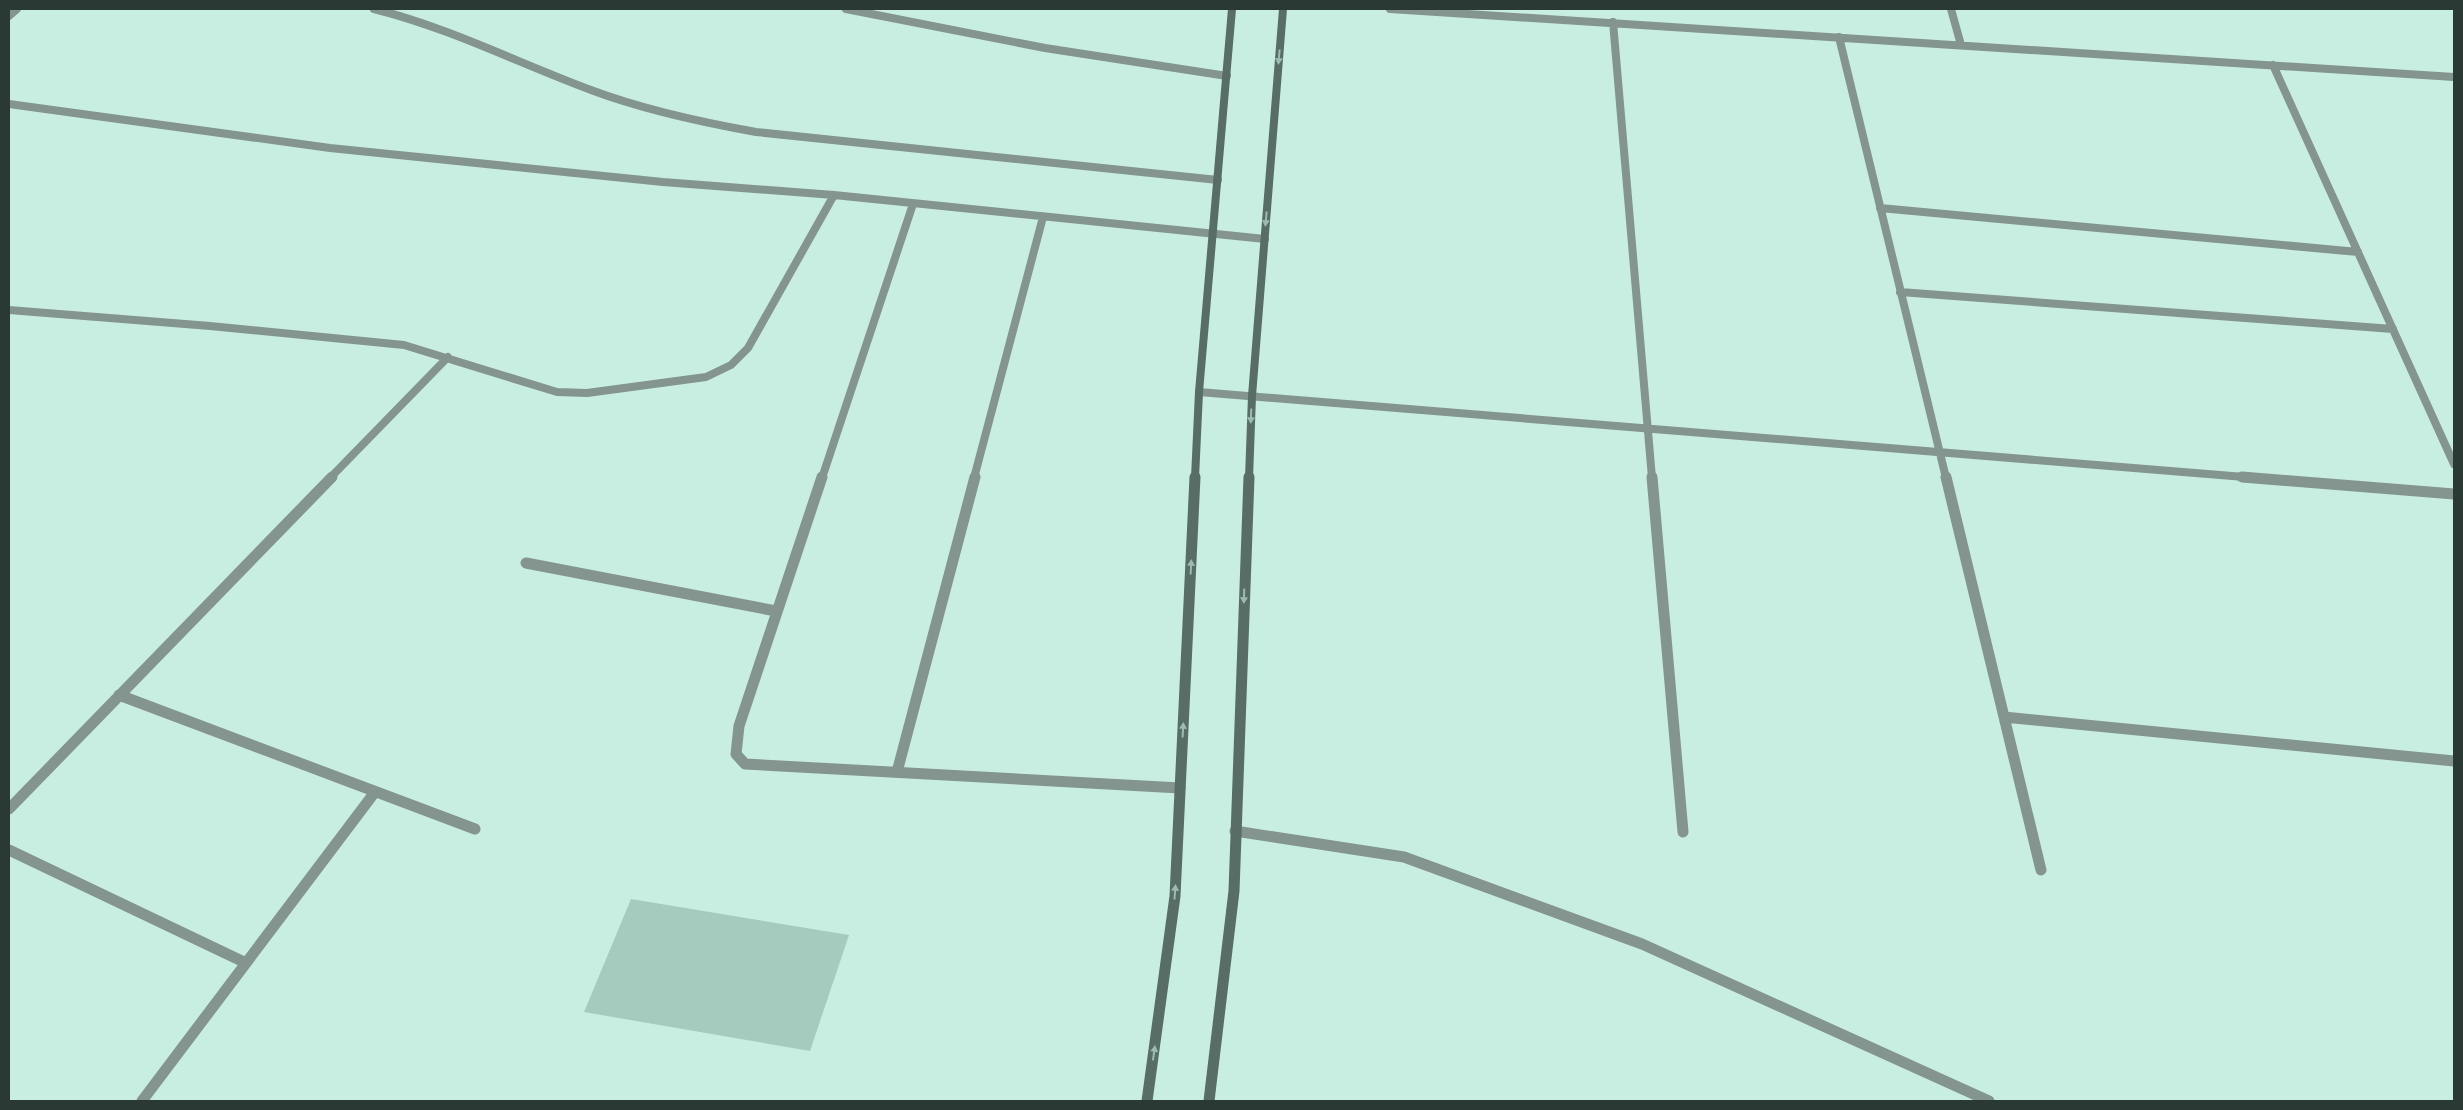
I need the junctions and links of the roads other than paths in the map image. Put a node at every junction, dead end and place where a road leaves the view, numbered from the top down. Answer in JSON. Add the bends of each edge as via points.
{"nodes":[{"id":1,"x":17,"y":9,"type":"edge"},
{"id":2,"x":374,"y":9,"type":"edge"},
{"id":3,"x":846,"y":9,"type":"edge"},
{"id":4,"x":1232,"y":9,"type":"edge"},
{"id":5,"x":1283,"y":9,"type":"edge"},
{"id":6,"x":1390,"y":9,"type":"edge"},
{"id":7,"x":1951,"y":9,"type":"edge"},
{"id":8,"x":9,"y":16,"type":"edge"},
{"id":9,"x":1613,"y":22,"type":"junction"},
{"id":10,"x":1838,"y":37,"type":"junction"},
{"id":11,"x":1961,"y":45,"type":"junction"},
{"id":12,"x":2273,"y":65,"type":"junction"},
{"id":13,"x":1226,"y":76,"type":"junction"},
{"id":14,"x":2454,"y":77,"type":"edge"},
{"id":15,"x":9,"y":104,"type":"edge"},
{"id":16,"x":1218,"y":180,"type":"junction"},
{"id":17,"x":834,"y":195,"type":"junction"},
{"id":18,"x":913,"y":204,"type":"junction"},
{"id":19,"x":1880,"y":208,"type":"junction"},
{"id":20,"x":1043,"y":217,"type":"junction"},
{"id":21,"x":1213,"y":235,"type":"junction"},
{"id":22,"x":1265,"y":239,"type":"junction"},
{"id":23,"x":2358,"y":252,"type":"junction"},
{"id":24,"x":1900,"y":292,"type":"junction"},
{"id":25,"x":9,"y":310,"type":"edge"},
{"id":26,"x":2393,"y":329,"type":"junction"},
{"id":27,"x":448,"y":357,"type":"junction"},
{"id":28,"x":1200,"y":392,"type":"junction"},
{"id":29,"x":1252,"y":396,"type":"junction"},
{"id":30,"x":1649,"y":430,"type":"junction"},
{"id":31,"x":1940,"y":453,"type":"junction"},
{"id":32,"x":2454,"y":464,"type":"edge"},
{"id":33,"x":2454,"y":494,"type":"edge"},
{"id":34,"x":526,"y":563,"type":"dead end"},
{"id":35,"x":776,"y":611,"type":"junction"},
{"id":36,"x":119,"y":695,"type":"junction"},
{"id":37,"x":2004,"y":716,"type":"junction"},
{"id":38,"x":2454,"y":761,"type":"edge"},
{"id":39,"x":897,"y":772,"type":"junction"},
{"id":40,"x":1180,"y":788,"type":"junction"},
{"id":41,"x":375,"y":792,"type":"junction"},
{"id":42,"x":9,"y":809,"type":"edge"},
{"id":43,"x":475,"y":829,"type":"dead end"},
{"id":44,"x":1234,"y":831,"type":"junction"},
{"id":45,"x":1683,"y":832,"type":"dead end"},
{"id":46,"x":9,"y":850,"type":"edge"},
{"id":47,"x":2041,"y":870,"type":"dead end"},
{"id":48,"x":246,"y":963,"type":"junction"},
{"id":49,"x":142,"y":1101,"type":"edge"},
{"id":50,"x":1147,"y":1101,"type":"edge"},
{"id":51,"x":1209,"y":1101,"type":"edge"},
{"id":52,"x":1989,"y":1101,"type":"edge"}],
"edges":[{"from":1,"to":8,"type":"street"},
{"from":2,"to":16,"type":"street","via":[[478,43],[592,91],[713,124],[756,132]]},
{"from":3,"to":13,"type":"street","via":[[1045,48]]},
{"from":4,"to":13,"type":"street"},
{"from":5,"to":22,"type":"street","one_way":true},
{"from":6,"to":9,"type":"street"},
{"from":7,"to":11,"type":"street"},
{"from":9,"to":10,"type":"street"},
{"from":9,"to":30,"type":"street"},
{"from":10,"to":11,"type":"street"},
{"from":10,"to":19,"type":"street"},
{"from":11,"to":12,"type":"street"},
{"from":12,"to":14,"type":"street"},
{"from":12,"to":23,"type":"street"},
{"from":13,"to":16,"type":"street"},
{"from":15,"to":17,"type":"street","via":[[330,148],[663,182]]},
{"from":16,"to":21,"type":"street"},
{"from":17,"to":18,"type":"street"},
{"from":17,"to":27,"type":"street","via":[[748,348],[731,365],[706,377],[588,393],[557,392]]},
{"from":18,"to":20,"type":"street"},
{"from":18,"to":35,"type":"street"},
{"from":19,"to":23,"type":"street"},
{"from":19,"to":24,"type":"street"},
{"from":20,"to":21,"type":"street"},
{"from":20,"to":39,"type":"street"},
{"from":21,"to":22,"type":"street"},
{"from":21,"to":28,"type":"street"},
{"from":22,"to":29,"type":"street"},
{"from":23,"to":26,"type":"street"},
{"from":24,"to":26,"type":"street"},
{"from":24,"to":31,"type":"street"},
{"from":25,"to":27,"type":"street","via":[[360,340],[404,345]]},
{"from":26,"to":32,"type":"street"},
{"from":27,"to":36,"type":"street"},
{"from":28,"to":29,"type":"street"},
{"from":40,"to":28,"type":"street","one_way":true},
{"from":29,"to":30,"type":"street"},
{"from":29,"to":44,"type":"street","one_way":true},
{"from":30,"to":31,"type":"street"},
{"from":30,"to":45,"type":"street"},
{"from":31,"to":33,"type":"street"},
{"from":31,"to":37,"type":"street"},
{"from":34,"to":35,"type":"street"},
{"from":35,"to":39,"type":"street","via":[[739,726],[736,754],[745,764]]},
{"from":36,"to":41,"type":"street"},
{"from":36,"to":42,"type":"street"},
{"from":37,"to":38,"type":"street"},
{"from":37,"to":47,"type":"street"},
{"from":39,"to":40,"type":"street"},
{"from":50,"to":40,"type":"street","one_way":true,"via":[[1175,896]]},
{"from":41,"to":43,"type":"street"},
{"from":41,"to":48,"type":"street"},
{"from":44,"to":51,"type":"street","via":[[1234,891]]},
{"from":44,"to":52,"type":"street","via":[[1404,857],[1642,944]]},
{"from":46,"to":48,"type":"street"},
{"from":48,"to":49,"type":"street"}]}
